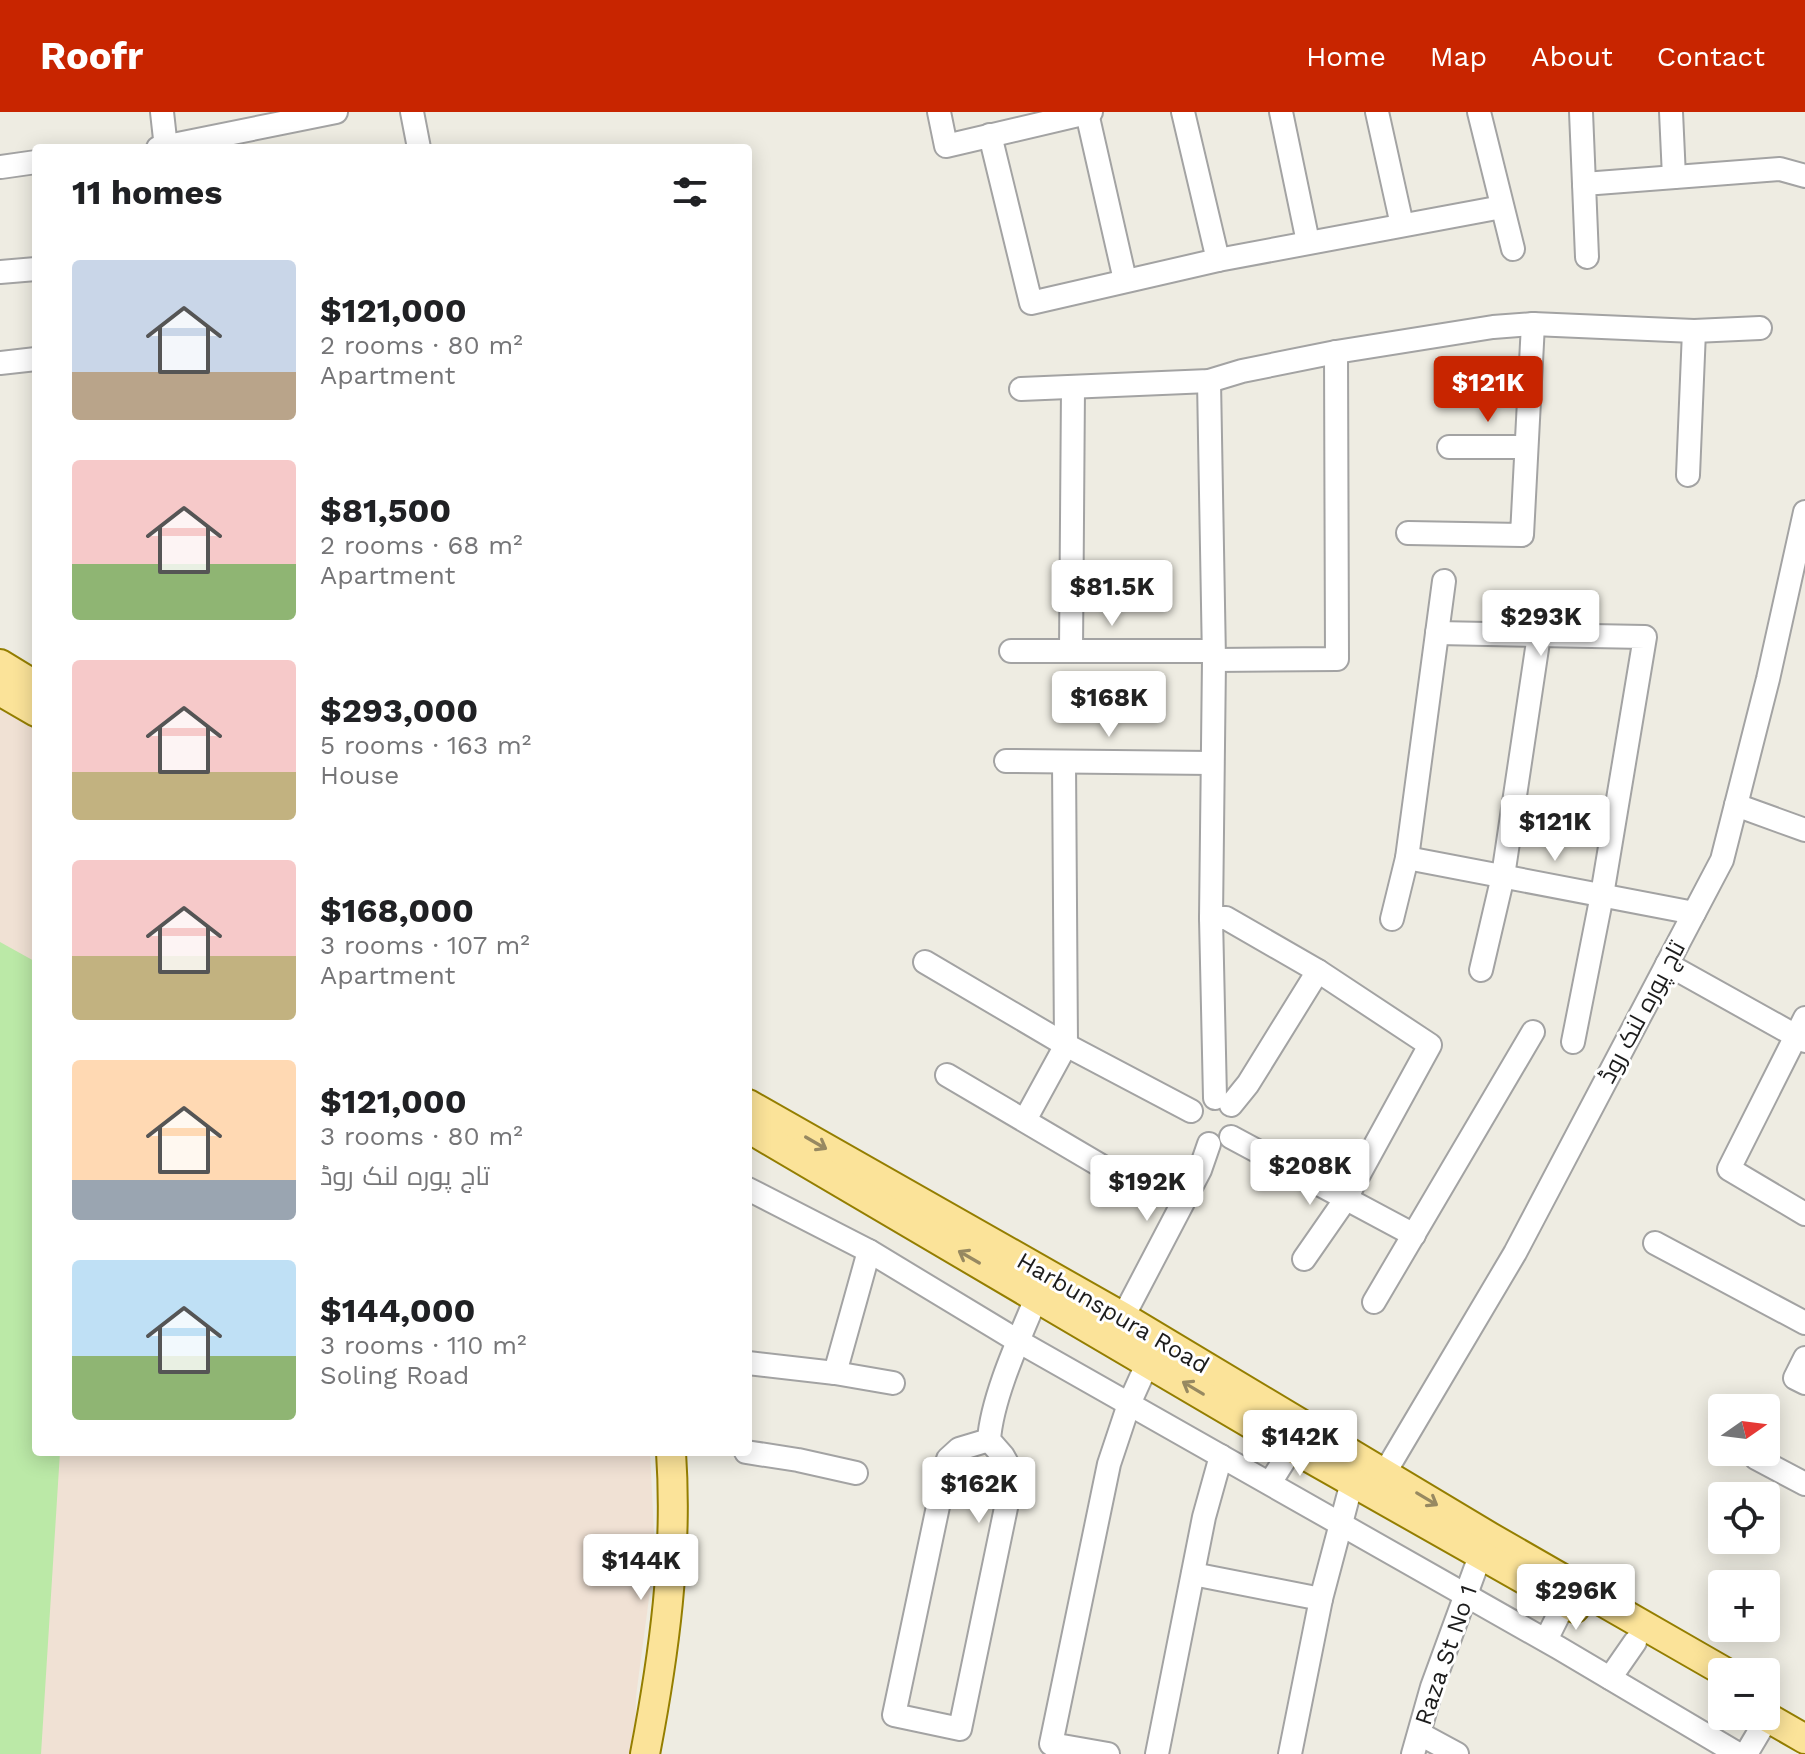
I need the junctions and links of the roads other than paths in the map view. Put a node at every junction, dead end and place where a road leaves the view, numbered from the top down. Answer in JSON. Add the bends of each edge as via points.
{"nodes":[{"id":1,"x":162,"y":112,"type":"edge"},
{"id":2,"x":336,"y":112,"type":"edge"},
{"id":3,"x":412,"y":112,"type":"edge"},
{"id":4,"x":939,"y":112,"type":"edge"},
{"id":5,"x":1089,"y":112,"type":"edge"},
{"id":6,"x":1183,"y":112,"type":"edge"},
{"id":7,"x":1281,"y":112,"type":"edge"},
{"id":8,"x":1377,"y":112,"type":"edge"},
{"id":9,"x":1479,"y":112,"type":"edge"},
{"id":10,"x":1581,"y":112,"type":"edge"},
{"id":11,"x":1671,"y":112,"type":"edge"},
{"id":12,"x":274,"y":118,"type":"edge"},
{"id":13,"x":990,"y":135,"type":"junction"},
{"id":14,"x":166,"y":144,"type":"edge"},
{"id":15,"x":180,"y":144,"type":"edge"},
{"id":16,"x":418,"y":144,"type":"edge"},
{"id":17,"x":32,"y":163,"type":"edge"},
{"id":18,"x":1,"y":167,"type":"edge"},
{"id":19,"x":1805,"y":176,"type":"edge"},
{"id":20,"x":1674,"y":177,"type":"junction"},
{"id":21,"x":1584,"y":184,"type":"junction"},
{"id":22,"x":1502,"y":207,"type":"junction"},
{"id":23,"x":1402,"y":225,"type":"junction"},
{"id":24,"x":1308,"y":242,"type":"junction"},
{"id":25,"x":1513,"y":249,"type":"dead end"},
{"id":26,"x":1587,"y":257,"type":"dead end"},
{"id":27,"x":1218,"y":260,"type":"junction"},
{"id":28,"x":32,"y":269,"type":"edge"},
{"id":29,"x":0,"y":272,"type":"edge"},
{"id":30,"x":1125,"y":280,"type":"junction"},
{"id":31,"x":1533,"y":324,"type":"junction"},
{"id":32,"x":1760,"y":328,"type":"dead end"},
{"id":33,"x":1694,"y":331,"type":"junction"},
{"id":34,"x":1336,"y":352,"type":"junction"},
{"id":35,"x":32,"y":359,"type":"edge"},
{"id":36,"x":0,"y":363,"type":"edge"},
{"id":37,"x":1209,"y":381,"type":"junction"},
{"id":38,"x":1073,"y":388,"type":"junction"},
{"id":39,"x":1021,"y":389,"type":"dead end"},
{"id":40,"x":1449,"y":447,"type":"dead end"},
{"id":41,"x":1526,"y":447,"type":"junction"},
{"id":42,"x":1688,"y":475,"type":"dead end"},
{"id":43,"x":1805,"y":512,"type":"edge"},
{"id":44,"x":1408,"y":533,"type":"dead end"},
{"id":45,"x":1801,"y":540,"type":"edge"},
{"id":46,"x":1444,"y":581,"type":"dead end"},
{"id":47,"x":1796,"y":606,"type":"edge"},
{"id":48,"x":1437,"y":633,"type":"junction"},
{"id":49,"x":1539,"y":635,"type":"junction"},
{"id":50,"x":1011,"y":651,"type":"dead end"},
{"id":51,"x":1071,"y":651,"type":"junction"},
{"id":52,"x":1213,"y":656,"type":"junction"},
{"id":53,"x":0,"y":664,"type":"edge"},
{"id":54,"x":32,"y":684,"type":"edge"},
{"id":55,"x":0,"y":691,"type":"edge"},
{"id":56,"x":32,"y":710,"type":"edge"},
{"id":57,"x":1006,"y":761,"type":"dead end"},
{"id":58,"x":1064,"y":762,"type":"junction"},
{"id":59,"x":1212,"y":763,"type":"junction"},
{"id":60,"x":1736,"y":805,"type":"junction"},
{"id":61,"x":1805,"y":830,"type":"edge"},
{"id":62,"x":1407,"y":858,"type":"junction"},
{"id":63,"x":1503,"y":876,"type":"junction"},
{"id":64,"x":1602,"y":895,"type":"junction"},
{"id":65,"x":1694,"y":913,"type":"junction"},
{"id":66,"x":1211,"y":918,"type":"junction"},
{"id":67,"x":1392,"y":919,"type":"dead end"},
{"id":68,"x":925,"y":962,"type":"dead end"},
{"id":69,"x":1667,"y":964,"type":"junction"},
{"id":70,"x":1481,"y":970,"type":"dead end"},
{"id":71,"x":1318,"y":971,"type":"junction"},
{"id":72,"x":1533,"y":1032,"type":"dead end"},
{"id":73,"x":1802,"y":1032,"type":"edge"},
{"id":74,"x":1573,"y":1042,"type":"dead end"},
{"id":75,"x":1066,"y":1045,"type":"junction"},
{"id":76,"x":947,"y":1075,"type":"dead end"},
{"id":77,"x":1223,"y":1101,"type":"junction"},
{"id":78,"x":752,"y":1106,"type":"edge"},
{"id":79,"x":1191,"y":1111,"type":"junction"},
{"id":80,"x":1025,"y":1120,"type":"junction"},
{"id":81,"x":752,"y":1130,"type":"edge"},
{"id":82,"x":1231,"y":1137,"type":"junction"},
{"id":83,"x":1209,"y":1144,"type":"junction"},
{"id":84,"x":1132,"y":1184,"type":"dead end"},
{"id":85,"x":752,"y":1191,"type":"edge"},
{"id":86,"x":1345,"y":1200,"type":"junction"},
{"id":87,"x":1805,"y":1214,"type":"edge"},
{"id":88,"x":1414,"y":1235,"type":"junction"},
{"id":89,"x":1655,"y":1243,"type":"dead end"},
{"id":90,"x":869,"y":1251,"type":"junction"},
{"id":91,"x":1304,"y":1259,"type":"dead end"},
{"id":92,"x":1037,"y":1296,"type":"junction"},
{"id":93,"x":1374,"y":1302,"type":"dead end"},
{"id":94,"x":1123,"y":1317,"type":"junction"},
{"id":95,"x":1805,"y":1323,"type":"edge"},
{"id":96,"x":1018,"y":1341,"type":"junction"},
{"id":97,"x":1805,"y":1358,"type":"edge"},
{"id":98,"x":1148,"y":1362,"type":"junction"},
{"id":99,"x":752,"y":1363,"type":"edge"},
{"id":100,"x":835,"y":1373,"type":"junction"},
{"id":101,"x":893,"y":1383,"type":"dead end"},
{"id":102,"x":1805,"y":1383,"type":"edge"},
{"id":103,"x":1129,"y":1404,"type":"junction"},
{"id":104,"x":989,"y":1440,"type":"junction"},
{"id":105,"x":1292,"y":1448,"type":"junction"},
{"id":106,"x":752,"y":1453,"type":"edge"},
{"id":107,"x":671,"y":1456,"type":"edge"},
{"id":108,"x":1221,"y":1456,"type":"junction"},
{"id":109,"x":1771,"y":1466,"type":"edge"},
{"id":110,"x":856,"y":1473,"type":"dead end"},
{"id":111,"x":1384,"y":1474,"type":"junction"},
{"id":112,"x":1352,"y":1482,"type":"junction"},
{"id":113,"x":1270,"y":1483,"type":"junction"},
{"id":114,"x":1805,"y":1484,"type":"edge"},
{"id":115,"x":1341,"y":1524,"type":"junction"},
{"id":116,"x":1485,"y":1547,"type":"junction"},
{"id":117,"x":1193,"y":1574,"type":"junction"},
{"id":118,"x":1467,"y":1595,"type":"junction"},
{"id":119,"x":1321,"y":1599,"type":"junction"},
{"id":120,"x":1565,"y":1602,"type":"junction"},
{"id":121,"x":1546,"y":1640,"type":"junction"},
{"id":122,"x":1635,"y":1642,"type":"junction"},
{"id":123,"x":1708,"y":1663,"type":"edge"},
{"id":124,"x":1610,"y":1678,"type":"junction"},
{"id":125,"x":1708,"y":1684,"type":"edge"},
{"id":126,"x":1780,"y":1713,"type":"edge"},
{"id":127,"x":1805,"y":1718,"type":"edge"},
{"id":128,"x":1780,"y":1720,"type":"edge"},
{"id":129,"x":1757,"y":1730,"type":"edge"},
{"id":130,"x":1805,"y":1739,"type":"edge"},
{"id":131,"x":1416,"y":1744,"type":"edge"},
{"id":132,"x":645,"y":1754,"type":"edge"},
{"id":133,"x":1108,"y":1754,"type":"edge"},
{"id":134,"x":1157,"y":1754,"type":"edge"},
{"id":135,"x":1290,"y":1754,"type":"edge"},
{"id":136,"x":1457,"y":1754,"type":"edge"},
{"id":137,"x":1738,"y":1754,"type":"edge"},
{"id":138,"x":1746,"y":1754,"type":"edge"}],
"edges":[{"from":1,"to":14,"type":"street"},
{"from":2,"to":12,"type":"street"},
{"from":3,"to":16,"type":"street"},
{"from":4,"to":13,"type":"street","via":[[946,146]]},
{"from":5,"to":13,"type":"street"},
{"from":5,"to":30,"type":"street"},
{"from":6,"to":27,"type":"street"},
{"from":7,"to":24,"type":"street"},
{"from":8,"to":23,"type":"street"},
{"from":9,"to":22,"type":"street"},
{"from":10,"to":21,"type":"street"},
{"from":11,"to":20,"type":"street"},
{"from":12,"to":15,"type":"street"},
{"from":13,"to":30,"type":"street","via":[[1031,303]]},
{"from":17,"to":18,"type":"street"},
{"from":19,"to":20,"type":"street","via":[[1780,169]]},
{"from":20,"to":21,"type":"street"},
{"from":21,"to":26,"type":"street"},
{"from":22,"to":23,"type":"street"},
{"from":22,"to":25,"type":"street"},
{"from":23,"to":24,"type":"street"},
{"from":24,"to":27,"type":"street"},
{"from":27,"to":30,"type":"street"},
{"from":28,"to":29,"type":"street"},
{"from":31,"to":33,"type":"street"},
{"from":31,"to":34,"type":"street"},
{"from":31,"to":41,"type":"street"},
{"from":32,"to":33,"type":"street"},
{"from":33,"to":42,"type":"street"},
{"from":34,"to":37,"type":"street"},
{"from":34,"to":52,"type":"street","via":[[1337,659]]},
{"from":35,"to":36,"type":"street"},
{"from":37,"to":38,"type":"street"},
{"from":37,"to":52,"type":"street"},
{"from":38,"to":39,"type":"street"},
{"from":38,"to":51,"type":"street"},
{"from":40,"to":41,"type":"street"},
{"from":41,"to":44,"type":"street","via":[[1522,535]]},
{"from":43,"to":45,"type":"street","name":"تاج پورہ لنک روڈ"},
{"from":45,"to":47,"type":"street","name":"تاج پورہ لنک روڈ"},
{"from":46,"to":48,"type":"street"},
{"from":47,"to":60,"type":"street","name":"تاج پورہ لنک روڈ"},
{"from":48,"to":49,"type":"street"},
{"from":48,"to":62,"type":"street"},
{"from":49,"to":63,"type":"street"},
{"from":49,"to":64,"type":"street","via":[[1645,637]]},
{"from":50,"to":51,"type":"street"},
{"from":51,"to":52,"type":"street"},
{"from":52,"to":59,"type":"street"},
{"from":53,"to":54,"type":"main road"},
{"from":55,"to":56,"type":"main road"},
{"from":57,"to":58,"type":"street"},
{"from":58,"to":59,"type":"street"},
{"from":58,"to":75,"type":"street"},
{"from":59,"to":66,"type":"street"},
{"from":60,"to":61,"type":"street"},
{"from":60,"to":65,"type":"street","name":"تاج پورہ لنک روڈ","via":[[1722,860]]},
{"from":62,"to":63,"type":"street"},
{"from":62,"to":67,"type":"street"},
{"from":63,"to":64,"type":"street"},
{"from":63,"to":70,"type":"street"},
{"from":64,"to":65,"type":"street"},
{"from":64,"to":74,"type":"street"},
{"from":65,"to":69,"type":"street","name":"تاج پورہ لنک روڈ"},
{"from":66,"to":71,"type":"street","via":[[1226,918]]},
{"from":66,"to":77,"type":"street"},
{"from":68,"to":75,"type":"street"},
{"from":69,"to":73,"type":"street"},
{"from":69,"to":111,"type":"street","name":"تاج پورہ لنک روڈ","via":[[1515,1253]]},
{"from":71,"to":77,"type":"street","via":[[1248,1084]]},
{"from":71,"to":86,"type":"street","via":[[1430,1045]]},
{"from":72,"to":88,"type":"street"},
{"from":73,"to":87,"type":"street","via":[[1729,1169]]},
{"from":75,"to":79,"type":"street"},
{"from":75,"to":80,"type":"street"},
{"from":76,"to":80,"type":"street"},
{"from":77,"to":79,"type":"street","via":[[1197,1103]]},
{"from":77,"to":82,"type":"street","via":[[1236,1116]]},
{"from":78,"to":94,"type":"main road","name":"Harbunspura Road","one_way":true},
{"from":79,"to":83,"type":"street","via":[[1192,1132]]},
{"from":80,"to":84,"type":"street"},
{"from":92,"to":81,"type":"main road","name":"Harbunspura Road","one_way":true},
{"from":82,"to":83,"type":"street"},
{"from":82,"to":86,"type":"street"},
{"from":83,"to":94,"type":"street"},
{"from":85,"to":90,"type":"street"},
{"from":86,"to":88,"type":"street"},
{"from":86,"to":91,"type":"street"},
{"from":88,"to":93,"type":"street"},
{"from":89,"to":95,"type":"street"},
{"from":90,"to":96,"type":"street"},
{"from":90,"to":100,"type":"street"},
{"from":92,"to":96,"type":"street"},
{"from":92,"to":98,"type":"main road","name":"Harbunspura Road"},
{"from":94,"to":111,"type":"main road","name":"Harbunspura Road"},
{"from":96,"to":103,"type":"street"},
{"from":96,"to":104,"type":"street"},
{"from":97,"to":102,"type":"street","via":[[1795,1378]]},
{"from":98,"to":103,"type":"street"},
{"from":105,"to":98,"type":"main road","name":"Harbunspura Road","one_way":true},
{"from":99,"to":100,"type":"street"},
{"from":100,"to":101,"type":"street"},
{"from":103,"to":108,"type":"street"},
{"from":103,"to":133,"type":"street","via":[[1109,1464],[1051,1744]]},
{"from":104,"to":104,"type":"street","via":[[1013,1474],[960,1729],[894,1715],[948,1459],[959,1449]]},
{"from":105,"to":112,"type":"main road","name":"Harbunspura Road"},
{"from":105,"to":113,"type":"street"},
{"from":106,"to":110,"type":"street"},
{"from":107,"to":132,"type":"main road","via":[[666,1615]]},
{"from":108,"to":113,"type":"street"},
{"from":108,"to":117,"type":"street"},
{"from":109,"to":114,"type":"street"},
{"from":111,"to":116,"type":"main road","name":"Harbunspura Road","one_way":true},
{"from":112,"to":115,"type":"street"},
{"from":112,"to":116,"type":"main road","name":"Harbunspura Road"},
{"from":113,"to":115,"type":"street"},
{"from":115,"to":118,"type":"street"},
{"from":115,"to":119,"type":"street"},
{"from":116,"to":118,"type":"street","name":"Raza St No 1"},
{"from":116,"to":120,"type":"main road","name":"Harbunspura Road"},
{"from":116,"to":123,"type":"main road","name":"Harbunspura Road"},
{"from":117,"to":119,"type":"street"},
{"from":117,"to":134,"type":"street"},
{"from":118,"to":121,"type":"street"},
{"from":118,"to":131,"type":"street","name":"Raza St No 1"},
{"from":119,"to":135,"type":"street"},
{"from":120,"to":121,"type":"street"},
{"from":120,"to":122,"type":"main road","name":"Harbunspura Road"},
{"from":121,"to":124,"type":"street"},
{"from":122,"to":124,"type":"street"},
{"from":122,"to":125,"type":"main road","name":"Harbunspura Road"},
{"from":124,"to":137,"type":"street"},
{"from":126,"to":127,"type":"main road"},
{"from":128,"to":130,"type":"main road"},
{"from":129,"to":138,"type":"street"},
{"from":131,"to":136,"type":"street"}]}
